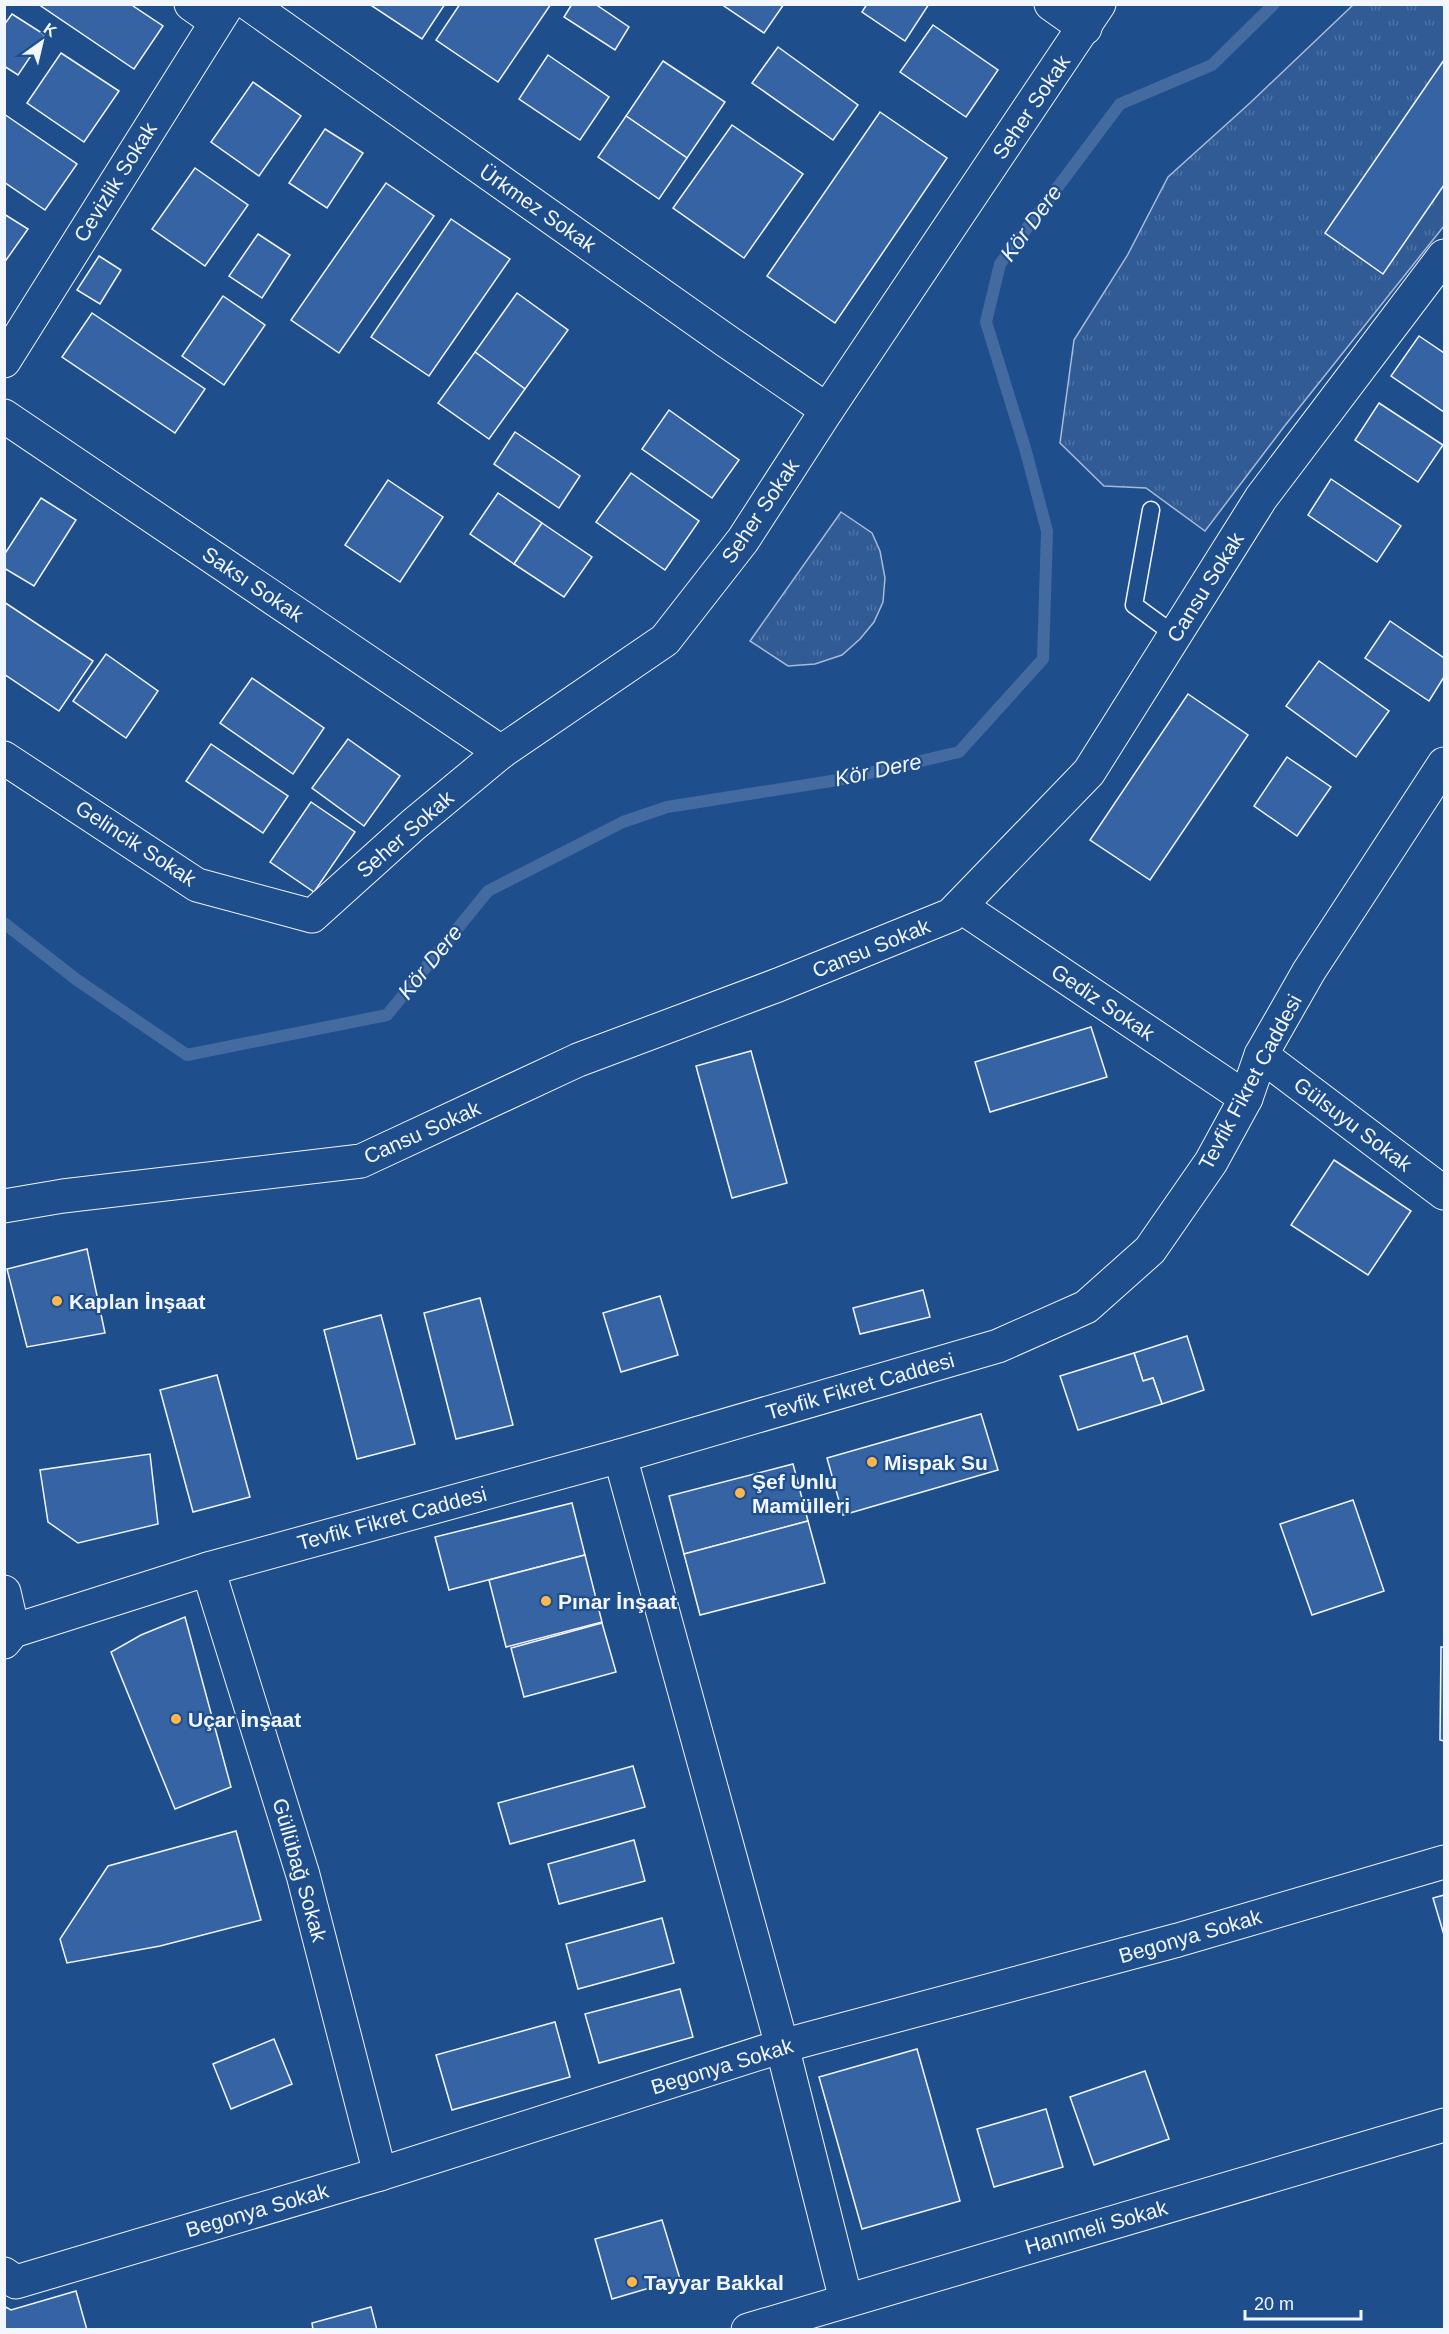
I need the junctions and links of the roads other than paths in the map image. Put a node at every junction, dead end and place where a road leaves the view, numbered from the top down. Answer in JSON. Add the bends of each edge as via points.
{"nodes":[{"id":1,"x":249,"y":4,"type":"edge"},
{"id":2,"x":1051,"y":4,"type":"edge"},
{"id":3,"x":211,"y":10,"type":"edge"},
{"id":4,"x":1092,"y":16,"type":"edge"},
{"id":5,"x":1444,"y":256,"type":"edge"},
{"id":6,"x":4,"y":361,"type":"edge"},
{"id":7,"x":827,"y":410,"type":"junction"},
{"id":8,"x":4,"y":416,"type":"edge"},
{"id":9,"x":1151,"y":510,"type":"dead end"},
{"id":10,"x":1174,"y":635,"type":"junction"},
{"id":11,"x":501,"y":752,"type":"junction"},
{"id":12,"x":4,"y":758,"type":"edge"},
{"id":13,"x":1444,"y":764,"type":"edge"},
{"id":14,"x":960,"y":906,"type":"junction"},
{"id":15,"x":312,"y":916,"type":"joint"},
{"id":16,"x":1261,"y":1055,"type":"junction"},
{"id":17,"x":1246,"y":1098,"type":"junction"},
{"id":18,"x":1444,"y":1193,"type":"edge"},
{"id":19,"x":4,"y":1206,"type":"edge"},
{"id":20,"x":620,"y":1456,"type":"junction"},
{"id":21,"x":207,"y":1569,"type":"junction"},
{"id":22,"x":4,"y":1592,"type":"edge"},
{"id":23,"x":9,"y":1636,"type":"edge"},
{"id":24,"x":1444,"y":1862,"type":"edge"},
{"id":25,"x":782,"y":2046,"type":"junction"},
{"id":26,"x":1444,"y":2125,"type":"edge"},
{"id":27,"x":380,"y":2174,"type":"junction"},
{"id":28,"x":4,"y":2274,"type":"edge"},
{"id":29,"x":846,"y":2300,"type":"junction"},
{"id":30,"x":816,"y":2320,"type":"edge"},
{"id":31,"x":748,"y":2330,"type":"edge"}],
"edges":[{"from":1,"to":7,"type":"street","name":"Ürkmez Sokak"},
{"from":2,"to":4,"type":"street"},
{"from":3,"to":6,"type":"street","name":"Cevizlik Sokak"},
{"from":4,"to":7,"type":"street","name":"Seher Sokak"},
{"from":5,"to":10,"type":"street","name":"Cansu Sokak","via":[[1261,498]]},
{"from":7,"to":11,"type":"street","name":"Seher Sokak","via":[[743,540],[665,640]]},
{"from":8,"to":11,"type":"street","name":"Saksı Sokak"},
{"from":9,"to":10,"type":"lane","via":[[1134,605]]},
{"from":10,"to":14,"type":"street","name":"Cansu Sokak","via":[[1089,772]]},
{"from":11,"to":15,"type":"street","name":"Seher Sokak"},
{"from":12,"to":15,"type":"street","name":"Gelincik Sokak","via":[[197,885]]},
{"from":13,"to":16,"type":"street","name":"Tevfik Fikret Caddesi","via":[[1309,971]]},
{"from":14,"to":17,"type":"street","name":"Gediz Sokak"},
{"from":14,"to":19,"type":"street","name":"Cansu Sokak","via":[[951,915],[865,950],[578,1060],[362,1161]]},
{"from":16,"to":17,"type":"street","name":"Tevfik Fikret Caddesi"},
{"from":16,"to":18,"type":"street","name":"Gülsuyu Sokak"},
{"from":17,"to":20,"type":"street","name":"Tevfik Fikret Caddesi","via":[[1211,1162],[1150,1250],[1086,1307],[998,1346]]},
{"from":20,"to":21,"type":"street","name":"Tevfik Fikret Caddesi"},
{"from":20,"to":25,"type":"street"},
{"from":21,"to":23,"type":"street","name":"Tevfik Fikret Caddesi"},
{"from":21,"to":27,"type":"street","name":"Güllübağ Sokak","via":[[303,1875]]},
{"from":22,"to":23,"type":"street"},
{"from":24,"to":25,"type":"street","name":"Begonya Sokak","via":[[1178,1940]]},
{"from":25,"to":27,"type":"street","name":"Begonya Sokak"},
{"from":25,"to":29,"type":"street"},
{"from":26,"to":29,"type":"street","name":"Hanımeli Sokak"},
{"from":27,"to":28,"type":"street","name":"Begonya Sokak","via":[[16,2282]]},
{"from":29,"to":30,"type":"street","name":"Hanımeli Sokak"},
{"from":30,"to":31,"type":"street","name":"Hanımeli Sokak"}]}
